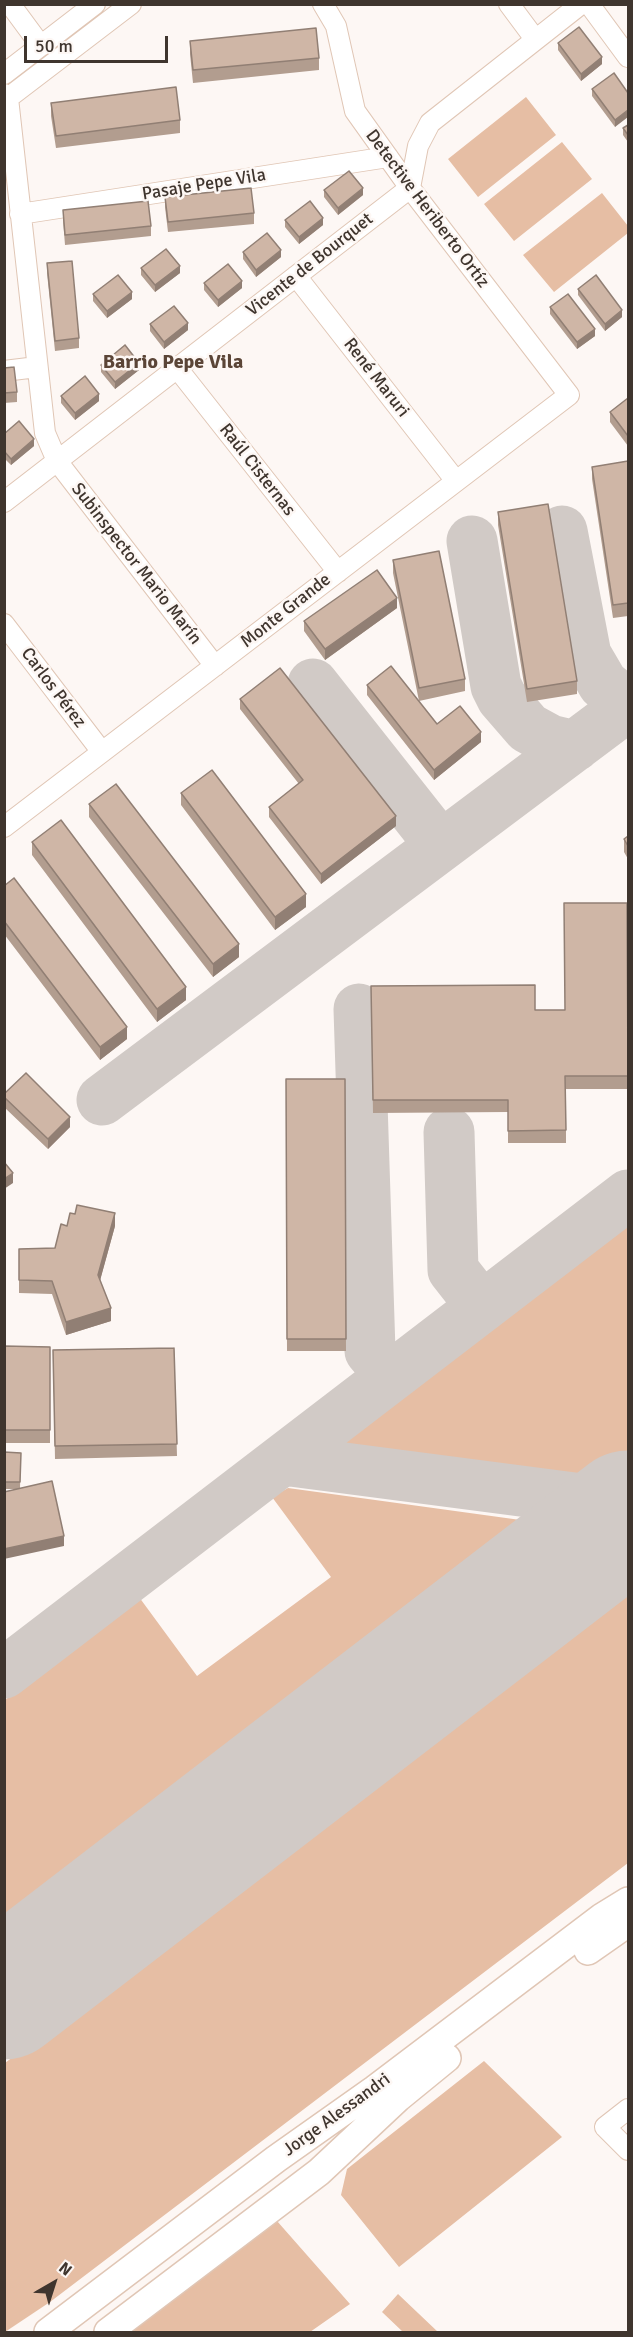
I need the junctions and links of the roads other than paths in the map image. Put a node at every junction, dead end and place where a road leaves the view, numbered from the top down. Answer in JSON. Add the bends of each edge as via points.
{"nodes":[{"id":1,"x":10,"y":4,"type":"edge"},
{"id":2,"x":96,"y":4,"type":"edge"},
{"id":3,"x":131,"y":4,"type":"edge"},
{"id":4,"x":323,"y":4,"type":"edge"},
{"id":5,"x":509,"y":4,"type":"edge"},
{"id":6,"x":581,"y":4,"type":"edge"},
{"id":7,"x":589,"y":4,"type":"edge"},
{"id":8,"x":535,"y":39,"type":"junction"},
{"id":9,"x":42,"y":45,"type":"junction"},
{"id":10,"x":628,"y":57,"type":"edge"},
{"id":11,"x":4,"y":74,"type":"edge"},
{"id":12,"x":6,"y":98,"type":"edge"},
{"id":13,"x":388,"y":157,"type":"junction"},
{"id":14,"x":410,"y":188,"type":"junction"},
{"id":15,"x":20,"y":214,"type":"junction"},
{"id":16,"x":296,"y":276,"type":"junction"},
{"id":17,"x":37,"y":367,"type":"junction"},
{"id":18,"x":177,"y":368,"type":"junction"},
{"id":19,"x":4,"y":371,"type":"edge"},
{"id":20,"x":568,"y":395,"type":"joint"},
{"id":21,"x":57,"y":461,"type":"junction"},
{"id":22,"x":456,"y":481,"type":"junction"},
{"id":23,"x":4,"y":502,"type":"edge"},
{"id":24,"x":338,"y":572,"type":"junction"},
{"id":25,"x":4,"y":624,"type":"edge"},
{"id":26,"x":215,"y":666,"type":"junction"},
{"id":27,"x":102,"y":752,"type":"junction"},
{"id":28,"x":4,"y":827,"type":"edge"},
{"id":29,"x":628,"y":1900,"type":"edge"},
{"id":30,"x":628,"y":1923,"type":"edge"},
{"id":31,"x":628,"y":2109,"type":"edge"},
{"id":32,"x":628,"y":2150,"type":"edge"},
{"id":33,"x":48,"y":2332,"type":"edge"},
{"id":34,"x":108,"y":2332,"type":"edge"}],
"edges":[{"from":1,"to":9,"type":"street"},
{"from":2,"to":9,"type":"street"},
{"from":3,"to":12,"type":"street"},
{"from":4,"to":13,"type":"street","name":"Detective Heriberto Ortíz","via":[[336,26],[355,111]]},
{"from":5,"to":8,"type":"street"},
{"from":6,"to":8,"type":"street"},
{"from":7,"to":10,"type":"street"},
{"from":8,"to":14,"type":"street","via":[[430,123],[418,146]]},
{"from":9,"to":11,"type":"street"},
{"from":12,"to":15,"type":"street"},
{"from":13,"to":14,"type":"street","name":"Detective Heriberto Ortíz"},
{"from":13,"to":15,"type":"street","name":"Pasaje Pepe Vila"},
{"from":14,"to":16,"type":"street","name":"Vicente de Bourquet"},
{"from":14,"to":20,"type":"street","name":"Detective Heriberto Ortíz"},
{"from":15,"to":17,"type":"street"},
{"from":16,"to":18,"type":"street","name":"Vicente de Bourquet"},
{"from":16,"to":22,"type":"street","name":"René Maruri"},
{"from":17,"to":19,"type":"street"},
{"from":17,"to":21,"type":"street","via":[[45,433]]},
{"from":18,"to":21,"type":"street","name":"Vicente de Bourquet"},
{"from":18,"to":24,"type":"street","name":"Raúl Cisternas"},
{"from":20,"to":22,"type":"street","name":"Monte Grande"},
{"from":21,"to":23,"type":"street","name":"Vicente de Bourquet"},
{"from":21,"to":26,"type":"street","name":"Subinspector Mario Marín"},
{"from":22,"to":24,"type":"street","name":"Monte Grande"},
{"from":24,"to":26,"type":"street","name":"Monte Grande"},
{"from":25,"to":27,"type":"street","name":"Carlos Pérez"},
{"from":26,"to":27,"type":"street","name":"Monte Grande"},
{"from":27,"to":28,"type":"street","name":"Monte Grande"},
{"from":29,"to":33,"type":"main road","name":"Jorge Alessandri"},
{"from":30,"to":34,"type":"main road","name":"Jorge Alessandri","via":[[439,2064],[319,2172]]},
{"from":31,"to":32,"type":"street","via":[[605,2127]]}]}
